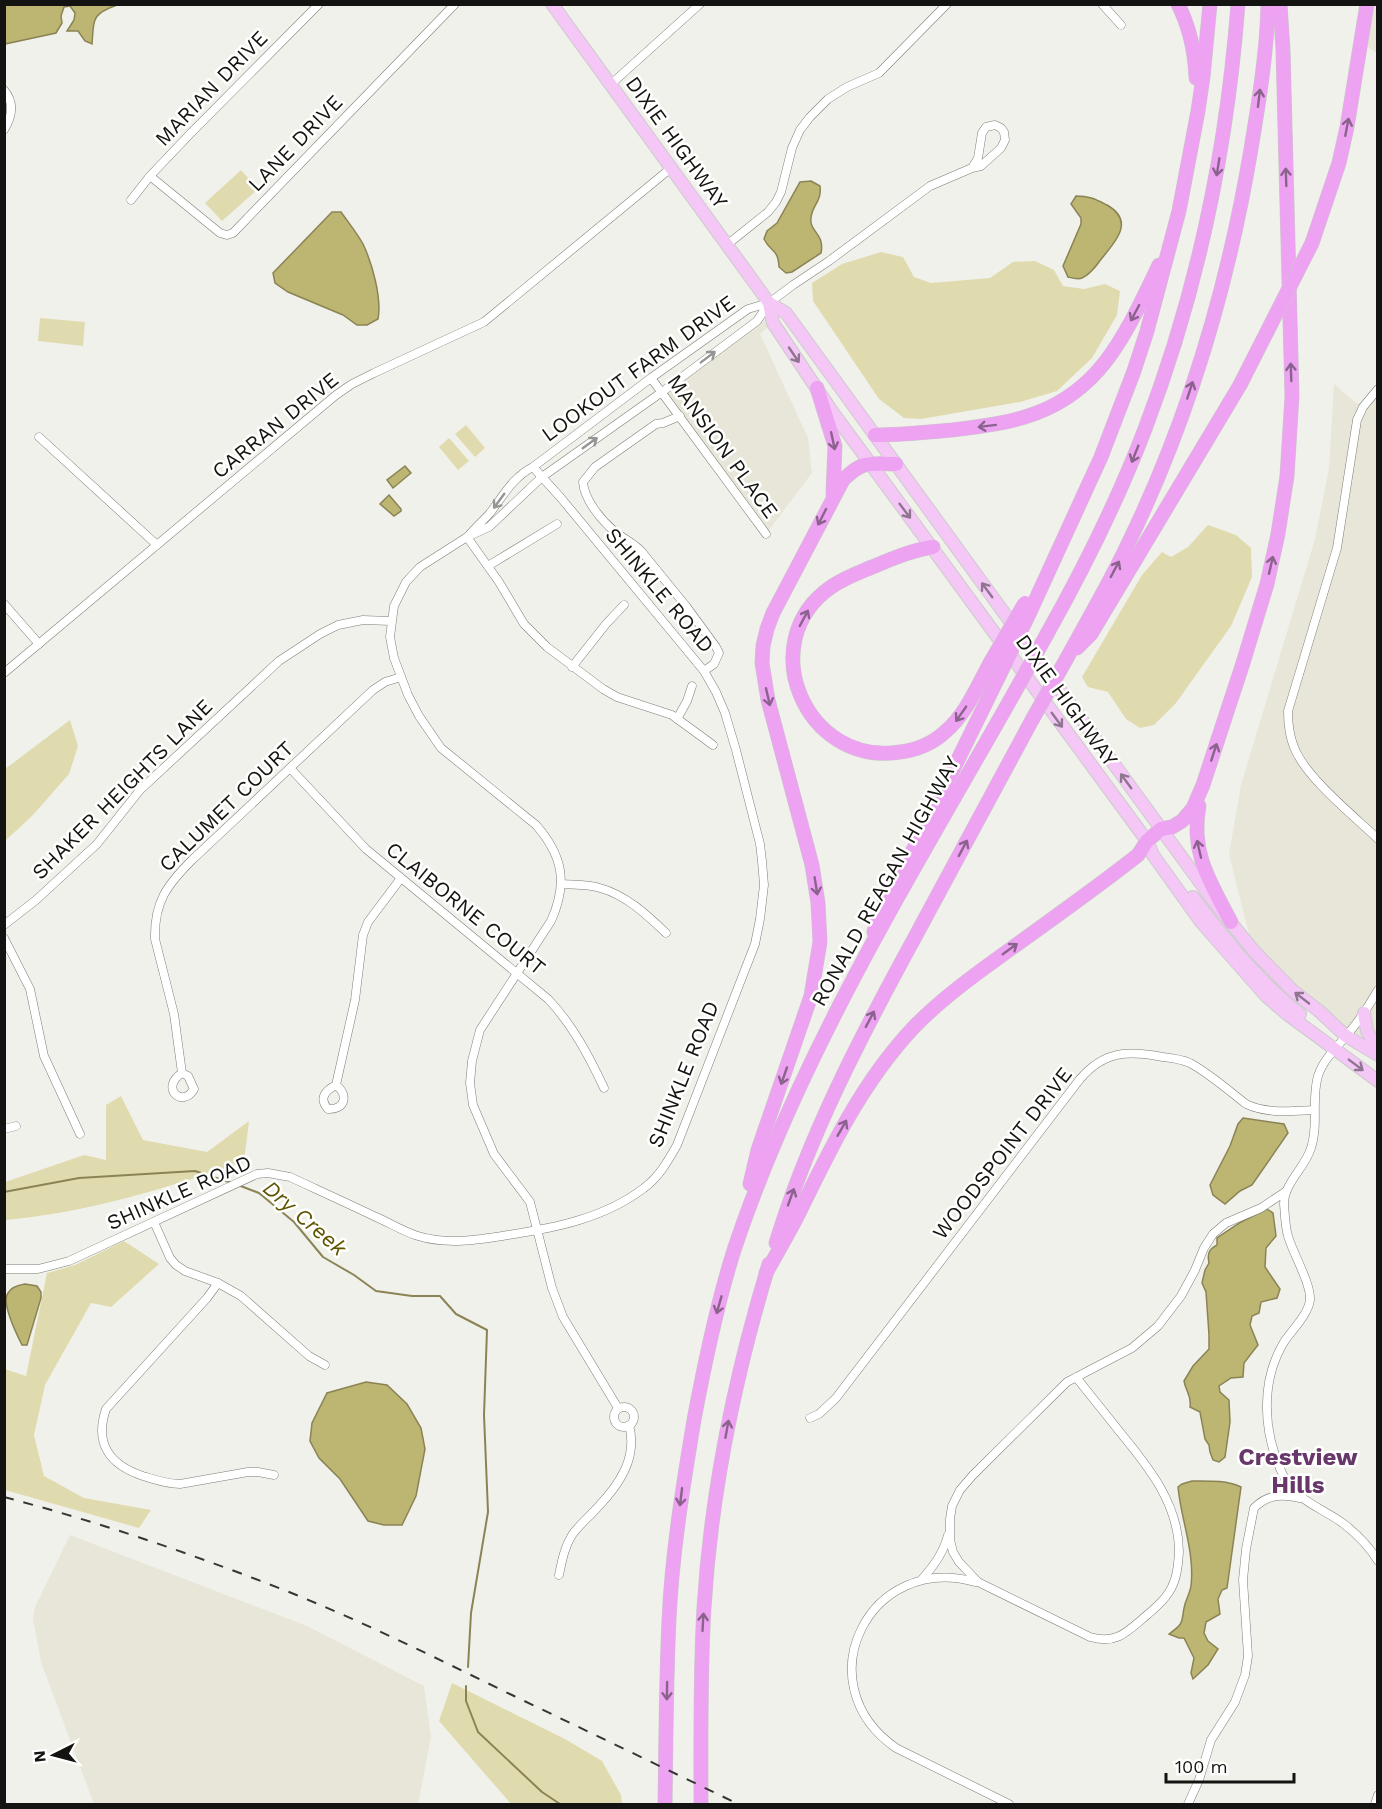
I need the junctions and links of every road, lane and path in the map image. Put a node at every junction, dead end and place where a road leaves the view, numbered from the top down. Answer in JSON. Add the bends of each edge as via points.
{"nodes":[{"id":1,"x":319,"y":4,"type":"edge"},
{"id":2,"x":455,"y":4,"type":"edge"},
{"id":3,"x":552,"y":4,"type":"edge"},
{"id":4,"x":700,"y":4,"type":"edge"},
{"id":5,"x":947,"y":4,"type":"edge"},
{"id":6,"x":1102,"y":4,"type":"edge"},
{"id":7,"x":1178,"y":4,"type":"edge"},
{"id":8,"x":1210,"y":4,"type":"edge"},
{"id":9,"x":1238,"y":4,"type":"edge"},
{"id":10,"x":1268,"y":4,"type":"edge"},
{"id":11,"x":1280,"y":4,"type":"edge"},
{"id":12,"x":1367,"y":4,"type":"edge"},
{"id":13,"x":1122,"y":25,"type":"dead end"},
{"id":14,"x":610,"y":85,"type":"junction"},
{"id":15,"x":4,"y":90,"type":"edge"},
{"id":16,"x":1198,"y":111,"type":"junction"},
{"id":17,"x":4,"y":130,"type":"edge"},
{"id":18,"x":671,"y":168,"type":"junction"},
{"id":19,"x":972,"y":168,"type":"junction"},
{"id":20,"x":150,"y":176,"type":"junction"},
{"id":21,"x":131,"y":200,"type":"dead end"},
{"id":22,"x":1171,"y":242,"type":"junction"},
{"id":23,"x":728,"y":244,"type":"junction"},
{"id":24,"x":769,"y":303,"type":"junction"},
{"id":25,"x":651,"y":378,"type":"junction"},
{"id":26,"x":817,"y":388,"type":"junction"},
{"id":27,"x":1377,"y":390,"type":"edge"},
{"id":28,"x":662,"y":392,"type":"junction"},
{"id":29,"x":680,"y":416,"type":"junction"},
{"id":30,"x":875,"y":435,"type":"junction"},
{"id":31,"x":39,"y":438,"type":"dead end"},
{"id":32,"x":870,"y":464,"type":"junction"},
{"id":33,"x":896,"y":464,"type":"junction"},
{"id":34,"x":533,"y":466,"type":"junction"},
{"id":35,"x":542,"y":477,"type":"junction"},
{"id":36,"x":833,"y":496,"type":"junction"},
{"id":37,"x":557,"y":524,"type":"dead end"},
{"id":38,"x":765,"y":534,"type":"dead end"},
{"id":39,"x":466,"y":537,"type":"junction"},
{"id":40,"x":157,"y":545,"type":"junction"},
{"id":41,"x":933,"y":548,"type":"junction"},
{"id":42,"x":488,"y":566,"type":"junction"},
{"id":43,"x":4,"y":604,"type":"edge"},
{"id":44,"x":624,"y":605,"type":"dead end"},
{"id":45,"x":1027,"y":607,"type":"junction"},
{"id":46,"x":391,"y":621,"type":"junction"},
{"id":47,"x":39,"y":644,"type":"junction"},
{"id":48,"x":1067,"y":658,"type":"junction"},
{"id":49,"x":572,"y":667,"type":"junction"},
{"id":50,"x":704,"y":671,"type":"junction"},
{"id":51,"x":4,"y":673,"type":"edge"},
{"id":52,"x":401,"y":677,"type":"junction"},
{"id":53,"x":692,"y":686,"type":"dead end"},
{"id":54,"x":677,"y":719,"type":"junction"},
{"id":55,"x":713,"y":745,"type":"dead end"},
{"id":56,"x":290,"y":768,"type":"junction"},
{"id":57,"x":1203,"y":785,"type":"junction"},
{"id":58,"x":1161,"y":829,"type":"junction"},
{"id":59,"x":1377,"y":839,"type":"edge"},
{"id":60,"x":1146,"y":841,"type":"junction"},
{"id":61,"x":401,"y":878,"type":"junction"},
{"id":62,"x":561,"y":884,"type":"junction"},
{"id":63,"x":1230,"y":922,"type":"junction"},
{"id":64,"x":4,"y":925,"type":"edge"},
{"id":65,"x":666,"y":933,"type":"dead end"},
{"id":66,"x":4,"y":938,"type":"edge"},
{"id":67,"x":870,"y":948,"type":"junction"},
{"id":68,"x":517,"y":973,"type":"junction"},
{"id":69,"x":1377,"y":990,"type":"edge"},
{"id":70,"x":1364,"y":1013,"type":"junction"},
{"id":71,"x":1346,"y":1036,"type":"junction"},
{"id":72,"x":1334,"y":1049,"type":"junction"},
{"id":73,"x":1377,"y":1050,"type":"edge"},
{"id":74,"x":1377,"y":1055,"type":"edge"},
{"id":75,"x":182,"y":1073,"type":"dead end"},
{"id":76,"x":1377,"y":1081,"type":"edge"},
{"id":77,"x":336,"y":1085,"type":"dead end"},
{"id":78,"x":604,"y":1088,"type":"dead end"},
{"id":79,"x":1314,"y":1110,"type":"junction"},
{"id":80,"x":16,"y":1126,"type":"dead end"},
{"id":81,"x":4,"y":1129,"type":"edge"},
{"id":82,"x":80,"y":1134,"type":"dead end"},
{"id":83,"x":1286,"y":1192,"type":"junction"},
{"id":84,"x":154,"y":1222,"type":"junction"},
{"id":85,"x":536,"y":1230,"type":"junction"},
{"id":86,"x":735,"y":1249,"type":"junction"},
{"id":87,"x":4,"y":1269,"type":"edge"},
{"id":88,"x":766,"y":1273,"type":"junction"},
{"id":89,"x":218,"y":1283,"type":"junction"},
{"id":90,"x":325,"y":1365,"type":"dead end"},
{"id":91,"x":1076,"y":1377,"type":"junction"},
{"id":92,"x":618,"y":1408,"type":"junction"},
{"id":93,"x":810,"y":1418,"type":"dead end"},
{"id":94,"x":629,"y":1425,"type":"junction"},
{"id":95,"x":274,"y":1474,"type":"dead end"},
{"id":96,"x":1283,"y":1476,"type":"junction"},
{"id":97,"x":1276,"y":1495,"type":"junction"},
{"id":98,"x":1300,"y":1498,"type":"junction"},
{"id":99,"x":949,"y":1530,"type":"junction"},
{"id":100,"x":1374,"y":1546,"type":"edge"},
{"id":101,"x":1377,"y":1561,"type":"edge"},
{"id":102,"x":559,"y":1575,"type":"dead end"},
{"id":103,"x":922,"y":1579,"type":"junction"},
{"id":104,"x":978,"y":1582,"type":"junction"},
{"id":105,"x":1377,"y":1795,"type":"edge"},
{"id":106,"x":665,"y":1804,"type":"edge"},
{"id":107,"x":700,"y":1804,"type":"edge"},
{"id":108,"x":1009,"y":1804,"type":"edge"},
{"id":109,"x":1188,"y":1804,"type":"edge"},
{"id":110,"x":1375,"y":1804,"type":"edge"}],
"edges":[{"from":1,"to":20,"type":"street","name":"MARIAN DRIVE"},
{"from":2,"to":20,"type":"street","name":"LANE DRIVE","via":[[233,233],[220,233]]},
{"from":3,"to":14,"type":"main road","name":"DIXIE HIGHWAY"},
{"from":4,"to":14,"type":"street"},
{"from":5,"to":23,"type":"street","via":[[879,73],[828,99],[810,117],[792,148],[776,202]]},
{"from":6,"to":13,"type":"street"},
{"from":7,"to":16,"type":"highway","via":[[1195,56]]},
{"from":8,"to":16,"type":"highway"},
{"from":9,"to":67,"type":"highway","name":"RONALD REAGAN HIGHWAY","one_way":true,"bridge":true,"via":[[1233,64],[1204,233],[1184,314],[1149,418],[1103,528]]},
{"from":48,"to":10,"type":"highway","one_way":true,"via":[[1127,547],[1155,485],[1210,330],[1244,192]]},
{"from":57,"to":11,"type":"highway","one_way":true,"via":[[1267,584],[1287,476],[1292,396]]},
{"from":48,"to":12,"type":"highway","one_way":true,"bridge":true,"via":[[1091,634],[1240,385],[1312,243],[1339,163]]},
{"from":14,"to":18,"type":"main road","name":"DIXIE HIGHWAY"},
{"from":15,"to":17,"type":"street","via":[[12,104]]},
{"from":16,"to":22,"type":"highway"},
{"from":18,"to":23,"type":"main road","name":"DIXIE HIGHWAY"},
{"from":18,"to":40,"type":"street","name":"CARRAN DRIVE","via":[[484,322],[336,395]]},
{"from":19,"to":19,"type":"street","via":[[981,166],[1001,148],[1005,141],[1001,128],[986,127]]},
{"from":19,"to":24,"type":"street","via":[[930,186]]},
{"from":20,"to":21,"type":"street","name":"MARIAN DRIVE"},
{"from":22,"to":30,"type":"highway","one_way":true,"via":[[1115,348],[1069,396],[1011,422]]},
{"from":22,"to":45,"type":"highway","via":[[1134,371],[1101,457]]},
{"from":23,"to":24,"type":"main road","name":"DIXIE HIGHWAY"},
{"from":24,"to":25,"type":"street","name":"LOOKOUT FARM DRIVE","via":[[748,309]]},
{"from":24,"to":26,"type":"main road","name":"DIXIE HIGHWAY","one_way":true,"via":[[773,322]]},
{"from":28,"to":24,"type":"street","name":"LOOKOUT FARM DRIVE","one_way":true,"via":[[757,321]]},
{"from":24,"to":30,"type":"main road","name":"DIXIE HIGHWAY","via":[[786,313]]},
{"from":25,"to":28,"type":"street","name":"MANSION PLACE"},
{"from":25,"to":34,"type":"street","name":"LOOKOUT FARM DRIVE"},
{"from":26,"to":32,"type":"main road","name":"DIXIE HIGHWAY"},
{"from":26,"to":36,"type":"highway","one_way":true,"via":[[835,446]]},
{"from":27,"to":59,"type":"street","via":[[1357,420],[1337,548],[1288,711],[1288,730],[1301,763]]},
{"from":28,"to":29,"type":"street","name":"MANSION PLACE"},
{"from":35,"to":28,"type":"street","name":"LOOKOUT FARM DRIVE","one_way":true},
{"from":29,"to":38,"type":"street","name":"MANSION PLACE"},
{"from":29,"to":50,"type":"street","via":[[656,424],[595,467],[584,482],[584,489],[604,521],[642,552],[716,647],[719,653],[714,664]]},
{"from":30,"to":33,"type":"main road","name":"DIXIE HIGHWAY"},
{"from":31,"to":40,"type":"street"},
{"from":32,"to":33,"type":"highway"},
{"from":32,"to":36,"type":"highway","via":[[855,468]]},
{"from":32,"to":41,"type":"main road","name":"DIXIE HIGHWAY","one_way":true},
{"from":58,"to":33,"type":"main road","name":"DIXIE HIGHWAY","one_way":true},
{"from":34,"to":35,"type":"street","name":"SHINKLE ROAD"},
{"from":34,"to":39,"type":"street","name":"LOOKOUT FARM DRIVE","one_way":true,"via":[[512,482]]},
{"from":35,"to":39,"type":"street","name":"LOOKOUT FARM DRIVE","via":[[489,527]]},
{"from":35,"to":50,"type":"street","name":"SHINKLE ROAD"},
{"from":36,"to":86,"type":"highway","one_way":true,"via":[[773,613],[763,646],[768,700],[816,884],[819,942],[811,996],[758,1150]]},
{"from":37,"to":42,"type":"street"},
{"from":39,"to":42,"type":"street"},
{"from":39,"to":46,"type":"street","name":"LOOKOUT FARM DRIVE","via":[[411,576],[397,597]]},
{"from":40,"to":47,"type":"street","name":"CARRAN DRIVE"},
{"from":45,"to":41,"type":"highway","one_way":true,"bridge":true,"via":[[955,723],[944,733],[911,750],[891,753],[863,751],[834,738],[812,718],[794,679],[793,654],[800,625],[815,601],[844,578],[918,549]]},
{"from":41,"to":60,"type":"main road","name":"DIXIE HIGHWAY","one_way":true},
{"from":42,"to":49,"type":"street","via":[[524,624]]},
{"from":43,"to":47,"type":"street"},
{"from":44,"to":49,"type":"street"},
{"from":45,"to":67,"type":"highway","bridge":true,"via":[[999,676],[880,909]]},
{"from":46,"to":52,"type":"street","name":"LOOKOUT FARM DRIVE","via":[[391,648]]},
{"from":46,"to":64,"type":"street","name":"SHAKER HEIGHTS LANE","via":[[363,620],[338,626],[279,661],[140,790],[97,844]]},
{"from":47,"to":51,"type":"street","name":"CARRAN DRIVE"},
{"from":88,"to":48,"type":"highway","one_way":true,"bridge":true,"via":[[801,1169],[865,1028]]},
{"from":49,"to":54,"type":"street","via":[[617,697]]},
{"from":50,"to":85,"type":"street","name":"SHINKLE ROAD","via":[[725,712],[760,844],[764,885],[755,944],[677,1145],[661,1171],[622,1202],[586,1218]]},
{"from":52,"to":56,"type":"street","name":"CALUMET COURT","via":[[373,690]]},
{"from":52,"to":62,"type":"street","name":"LOOKOUT FARM DRIVE","via":[[418,716],[441,748],[547,838],[557,856]]},
{"from":53,"to":54,"type":"street"},
{"from":54,"to":55,"type":"street"},
{"from":56,"to":61,"type":"street","name":"CLAIBORNE COURT","via":[[366,849]]},
{"from":56,"to":75,"type":"street","name":"CALUMET COURT","via":[[173,879],[161,899],[155,939],[174,1014]]},
{"from":57,"to":58,"type":"highway","via":[[1187,817]]},
{"from":63,"to":57,"type":"highway","one_way":true,"via":[[1198,849],[1196,822]]},
{"from":58,"to":60,"type":"highway"},
{"from":58,"to":63,"type":"main road","name":"DIXIE HIGHWAY"},
{"from":60,"to":71,"type":"main road","via":[[1156,848],[1202,909],[1273,991],[1323,1031]]},
{"from":60,"to":72,"type":"main road","name":"DIXIE HIGHWAY","via":[[1201,922],[1244,973],[1287,1014]]},
{"from":88,"to":60,"type":"highway","one_way":true,"via":[[840,1131],[904,1038],[946,996],[1115,873],[1138,855]]},
{"from":61,"to":68,"type":"street","name":"CLAIBORNE COURT"},
{"from":61,"to":77,"type":"street","via":[[368,922],[363,935],[355,1000]]},
{"from":62,"to":65,"type":"street","via":[[614,893]]},
{"from":62,"to":68,"type":"street","name":"LOOKOUT FARM DRIVE","via":[[551,921]]},
{"from":71,"to":63,"type":"main road","name":"DIXIE HIGHWAY","one_way":true,"via":[[1275,974]]},
{"from":66,"to":82,"type":"street","via":[[30,989],[44,1056]]},
{"from":67,"to":86,"type":"highway","name":"RONALD REAGAN HIGHWAY","via":[[791,1104]]},
{"from":68,"to":78,"type":"street","name":"CLAIBORNE COURT","via":[[560,1012]]},
{"from":68,"to":85,"type":"street","name":"LOOKOUT FARM DRIVE","via":[[480,1030],[470,1083],[476,1114],[488,1143],[530,1202]]},
{"from":69,"to":70,"type":"street"},
{"from":70,"to":71,"type":"street"},
{"from":70,"to":73,"type":"main road","via":[[1367,1031]]},
{"from":71,"to":72,"type":"street"},
{"from":71,"to":74,"type":"main road","name":"DIXIE HIGHWAY"},
{"from":72,"to":76,"type":"main road","name":"DIXIE HIGHWAY","one_way":true},
{"from":72,"to":79,"type":"street","via":[[1318,1076]]},
{"from":79,"to":83,"type":"street","via":[[1311,1148]]},
{"from":79,"to":93,"type":"street","name":"WOODSPOINT DRIVE","via":[[1280,1112],[1253,1108],[1183,1060],[1143,1053],[1104,1059],[1080,1079],[836,1398]]},
{"from":80,"to":81,"type":"street"},
{"from":83,"to":91,"type":"street","via":[[1213,1234],[1181,1296],[1158,1326],[1132,1348]]},
{"from":83,"to":96,"type":"street","via":[[1287,1236],[1306,1279],[1310,1300],[1278,1354],[1268,1390],[1269,1436]]},
{"from":84,"to":85,"type":"street","name":"SHINKLE ROAD","via":[[240,1181],[268,1173],[290,1177],[417,1236],[461,1241]]},
{"from":84,"to":87,"type":"street","name":"SHINKLE ROAD","via":[[55,1266]]},
{"from":84,"to":89,"type":"street","via":[[176,1265]]},
{"from":85,"to":92,"type":"street","name":"LOOKOUT FARM DRIVE","via":[[563,1317]]},
{"from":86,"to":106,"type":"highway","name":"RONALD REAGAN HIGHWAY","one_way":true,"via":[[707,1349],[675,1542],[669,1619]]},
{"from":107,"to":88,"type":"highway","one_way":true,"via":[[702,1652],[715,1500],[728,1421]]},
{"from":89,"to":90,"type":"street","via":[[241,1296],[302,1350]]},
{"from":89,"to":95,"type":"street","via":[[106,1409],[101,1426],[105,1447],[124,1469],[170,1484],[258,1472]]},
{"from":91,"to":99,"type":"street","via":[[1058,1390],[960,1490],[952,1506]]},
{"from":91,"to":104,"type":"street","via":[[1157,1479],[1168,1502],[1179,1545],[1176,1574],[1168,1594],[1127,1632],[1101,1640]]},
{"from":92,"to":94,"type":"street","name":"LOOKOUT FARM DRIVE","via":[[632,1412],[634,1418]]},
{"from":92,"to":94,"type":"street","name":"LOOKOUT FARM DRIVE","via":[[615,1420],[622,1427]]},
{"from":94,"to":102,"type":"street","name":"LOOKOUT FARM DRIVE","via":[[632,1449],[627,1467],[614,1489],[571,1537]]},
{"from":96,"to":97,"type":"street"},
{"from":96,"to":98,"type":"street"},
{"from":97,"to":98,"type":"street"},
{"from":97,"to":109,"type":"street","via":[[1254,1508],[1248,1538],[1243,1580],[1248,1656],[1245,1675],[1235,1702],[1212,1740]]},
{"from":98,"to":100,"type":"street"},
{"from":99,"to":103,"type":"street","via":[[945,1548]]},
{"from":99,"to":104,"type":"street","via":[[953,1552]]},
{"from":100,"to":101,"type":"street"},
{"from":103,"to":104,"type":"street","via":[[950,1576]]},
{"from":103,"to":108,"type":"street","via":[[894,1592],[867,1619],[855,1647],[852,1678],[858,1704],[870,1725],[896,1748]]},
{"from":105,"to":110,"type":"street"}]}
